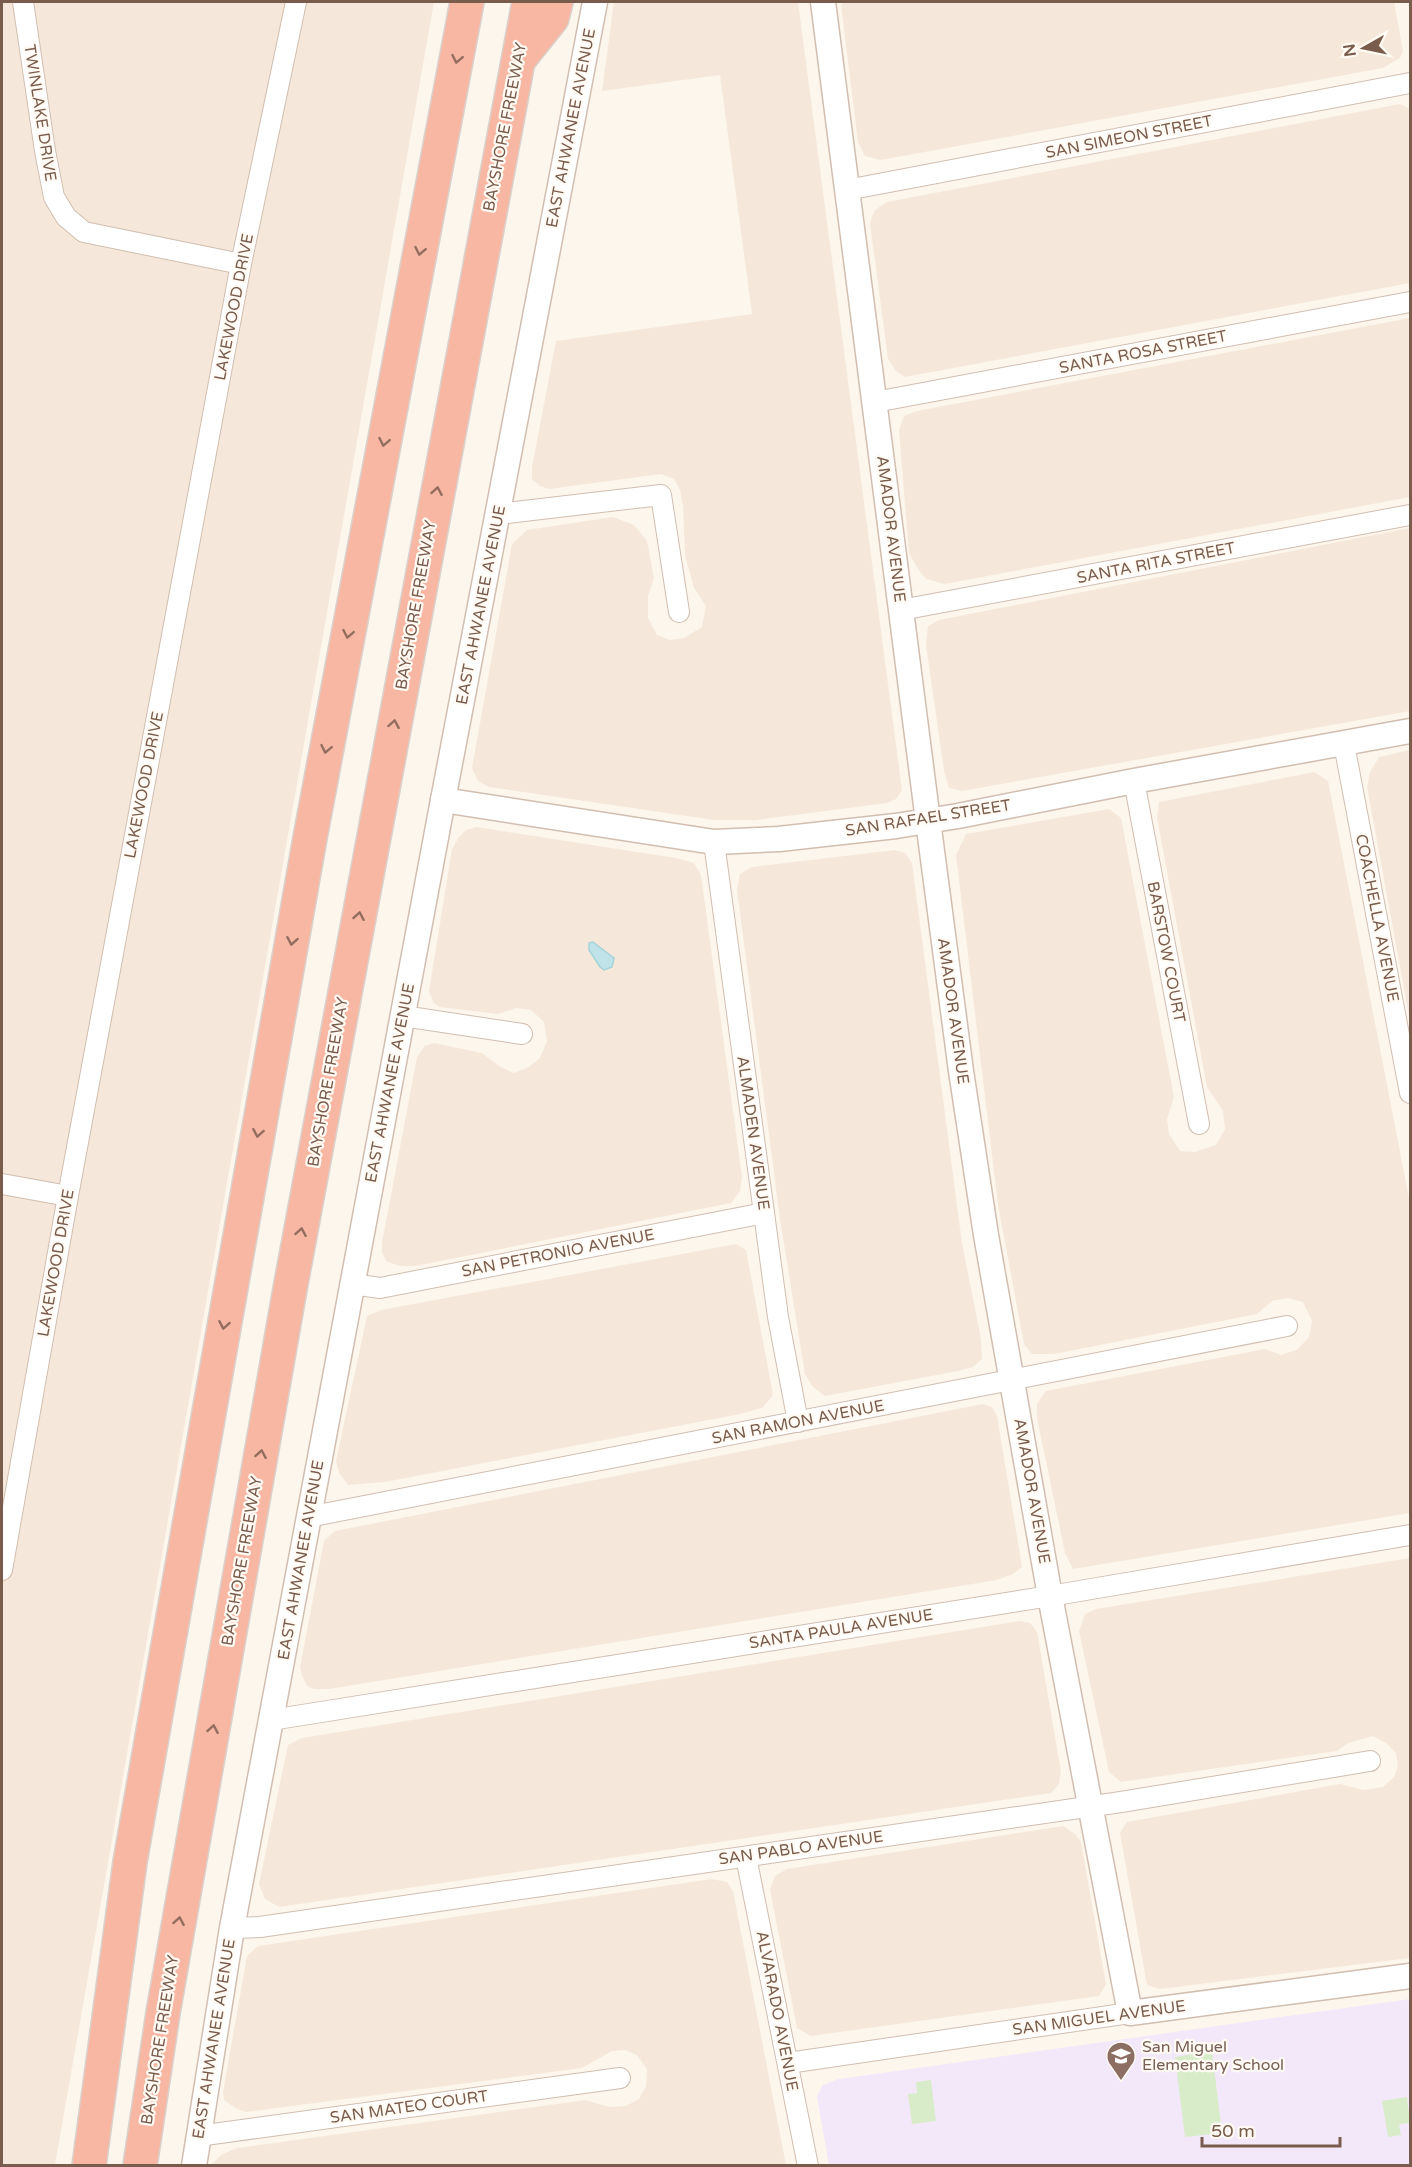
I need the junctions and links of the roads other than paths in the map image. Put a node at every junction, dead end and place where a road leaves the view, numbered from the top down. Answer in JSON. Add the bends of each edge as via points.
{"nodes":[{"id":1,"x":23,"y":2,"type":"edge"},
{"id":2,"x":296,"y":2,"type":"edge"},
{"id":3,"x":467,"y":2,"type":"edge"},
{"id":4,"x":529,"y":2,"type":"edge"},
{"id":5,"x":556,"y":2,"type":"edge"},
{"id":6,"x":595,"y":2,"type":"edge"},
{"id":7,"x":823,"y":2,"type":"edge"},
{"id":8,"x":517,"y":62,"type":"junction"},
{"id":9,"x":1410,"y":83,"type":"edge"},
{"id":10,"x":847,"y":190,"type":"junction"},
{"id":11,"x":241,"y":264,"type":"junction"},
{"id":12,"x":1410,"y":302,"type":"edge"},
{"id":13,"x":875,"y":402,"type":"junction"},
{"id":14,"x":498,"y":514,"type":"junction"},
{"id":15,"x":1410,"y":515,"type":"edge"},
{"id":16,"x":901,"y":610,"type":"junction"},
{"id":17,"x":679,"y":612,"type":"dead end"},
{"id":18,"x":1410,"y":731,"type":"edge"},
{"id":19,"x":1344,"y":744,"type":"junction"},
{"id":20,"x":1134,"y":781,"type":"junction"},
{"id":21,"x":443,"y":800,"type":"junction"},
{"id":22,"x":928,"y":821,"type":"junction"},
{"id":23,"x":714,"y":842,"type":"junction"},
{"id":24,"x":403,"y":1016,"type":"junction"},
{"id":25,"x":522,"y":1034,"type":"dead end"},
{"id":26,"x":1410,"y":1093,"type":"edge"},
{"id":27,"x":1199,"y":1124,"type":"dead end"},
{"id":28,"x":2,"y":1184,"type":"edge"},
{"id":29,"x":68,"y":1196,"type":"junction"},
{"id":30,"x":764,"y":1213,"type":"junction"},
{"id":31,"x":352,"y":1284,"type":"junction"},
{"id":32,"x":1287,"y":1326,"type":"dead end"},
{"id":33,"x":1012,"y":1380,"type":"junction"},
{"id":34,"x":798,"y":1422,"type":"junction"},
{"id":35,"x":308,"y":1517,"type":"junction"},
{"id":36,"x":1410,"y":1535,"type":"edge"},
{"id":37,"x":2,"y":1570,"type":"edge"},
{"id":38,"x":1050,"y":1596,"type":"junction"},
{"id":39,"x":271,"y":1720,"type":"junction"},
{"id":40,"x":1370,"y":1761,"type":"dead end"},
{"id":41,"x":1091,"y":1806,"type":"junction"},
{"id":42,"x":746,"y":1857,"type":"junction"},
{"id":43,"x":232,"y":1928,"type":"junction"},
{"id":44,"x":1410,"y":1976,"type":"edge"},
{"id":45,"x":1130,"y":2013,"type":"junction"},
{"id":46,"x":788,"y":2063,"type":"junction"},
{"id":47,"x":620,"y":2078,"type":"dead end"},
{"id":48,"x":198,"y":2136,"type":"junction"},
{"id":49,"x":89,"y":2166,"type":"edge"},
{"id":50,"x":140,"y":2166,"type":"edge"},
{"id":51,"x":194,"y":2166,"type":"edge"},
{"id":52,"x":808,"y":2166,"type":"edge"}],
"edges":[{"from":1,"to":11,"type":"street","name":"TWINLAKE DRIVE","via":[[54,197],[66,217],[84,232]]},
{"from":2,"to":11,"type":"street","name":"LAKEWOOD DRIVE"},
{"from":3,"to":49,"type":"highway","one_way":true,"via":[[310,838],[130,1862]]},
{"from":4,"to":8,"type":"highway","name":"BAYSHORE FREEWAY"},
{"from":5,"to":8,"type":"highway","via":[[552,18]]},
{"from":6,"to":14,"type":"street","name":"EAST AHWANEE AVENUE"},
{"from":7,"to":10,"type":"street","name":"AMADOR AVENUE"},
{"from":50,"to":8,"type":"highway","name":"BAYSHORE FREEWAY","one_way":true,"via":[[165,2002],[290,1289]]},
{"from":9,"to":10,"type":"street","name":"SAN SIMEON STREET"},
{"from":10,"to":13,"type":"street","name":"AMADOR AVENUE"},
{"from":11,"to":29,"type":"street","name":"LAKEWOOD DRIVE"},
{"from":12,"to":13,"type":"street","name":"SANTA ROSA STREET"},
{"from":13,"to":16,"type":"street","name":"AMADOR AVENUE"},
{"from":14,"to":17,"type":"street","via":[[661,495]]},
{"from":14,"to":21,"type":"street","name":"EAST AHWANEE AVENUE"},
{"from":15,"to":16,"type":"street","name":"SANTA RITA STREET"},
{"from":16,"to":22,"type":"street","name":"AMADOR AVENUE"},
{"from":18,"to":19,"type":"street","name":"SAN RAFAEL STREET"},
{"from":19,"to":20,"type":"street","name":"SAN RAFAEL STREET"},
{"from":19,"to":26,"type":"street","name":"COACHELLA AVENUE"},
{"from":20,"to":22,"type":"street","name":"SAN RAFAEL STREET"},
{"from":20,"to":27,"type":"street","name":"BARSTOW COURT"},
{"from":21,"to":23,"type":"street","name":"SAN RAFAEL STREET"},
{"from":21,"to":24,"type":"street","name":"EAST AHWANEE AVENUE"},
{"from":22,"to":23,"type":"street","name":"SAN RAFAEL STREET","via":[[779,839]]},
{"from":22,"to":33,"type":"street","name":"AMADOR AVENUE","via":[[975,1165]]},
{"from":23,"to":30,"type":"street","name":"ALMADEN AVENUE"},
{"from":24,"to":25,"type":"street"},
{"from":24,"to":31,"type":"street","name":"EAST AHWANEE AVENUE"},
{"from":28,"to":29,"type":"street"},
{"from":29,"to":37,"type":"street","name":"LAKEWOOD DRIVE"},
{"from":30,"to":31,"type":"street","name":"SAN PETRONIO AVENUE","via":[[380,1288]]},
{"from":30,"to":34,"type":"street","name":"ALMADEN AVENUE"},
{"from":31,"to":35,"type":"street","name":"EAST AHWANEE AVENUE"},
{"from":32,"to":33,"type":"street","name":"SAN RAMON AVENUE"},
{"from":33,"to":34,"type":"street","name":"SAN RAMON AVENUE"},
{"from":33,"to":38,"type":"street","name":"AMADOR AVENUE"},
{"from":34,"to":35,"type":"street","name":"SAN RAMON AVENUE"},
{"from":35,"to":39,"type":"street","name":"EAST AHWANEE AVENUE"},
{"from":36,"to":38,"type":"street","name":"SANTA PAULA AVENUE"},
{"from":38,"to":39,"type":"street","name":"SANTA PAULA AVENUE"},
{"from":38,"to":41,"type":"street","name":"AMADOR AVENUE"},
{"from":39,"to":43,"type":"street","name":"EAST AHWANEE AVENUE"},
{"from":40,"to":41,"type":"street","name":"SAN PABLO AVENUE"},
{"from":41,"to":42,"type":"street","name":"SAN PABLO AVENUE"},
{"from":41,"to":45,"type":"street","name":"AMADOR AVENUE"},
{"from":42,"to":43,"type":"street","name":"SAN PABLO AVENUE"},
{"from":42,"to":46,"type":"street","name":"ALVARADO AVENUE"},
{"from":43,"to":48,"type":"street","name":"EAST AHWANEE AVENUE"},
{"from":44,"to":45,"type":"street","name":"SAN MIGUEL AVENUE"},
{"from":45,"to":46,"type":"street","name":"SAN MIGUEL AVENUE"},
{"from":46,"to":52,"type":"street","name":"ALVARADO AVENUE"},
{"from":47,"to":48,"type":"street","name":"SAN MATEO COURT"},
{"from":48,"to":51,"type":"street","name":"EAST AHWANEE AVENUE"}]}
